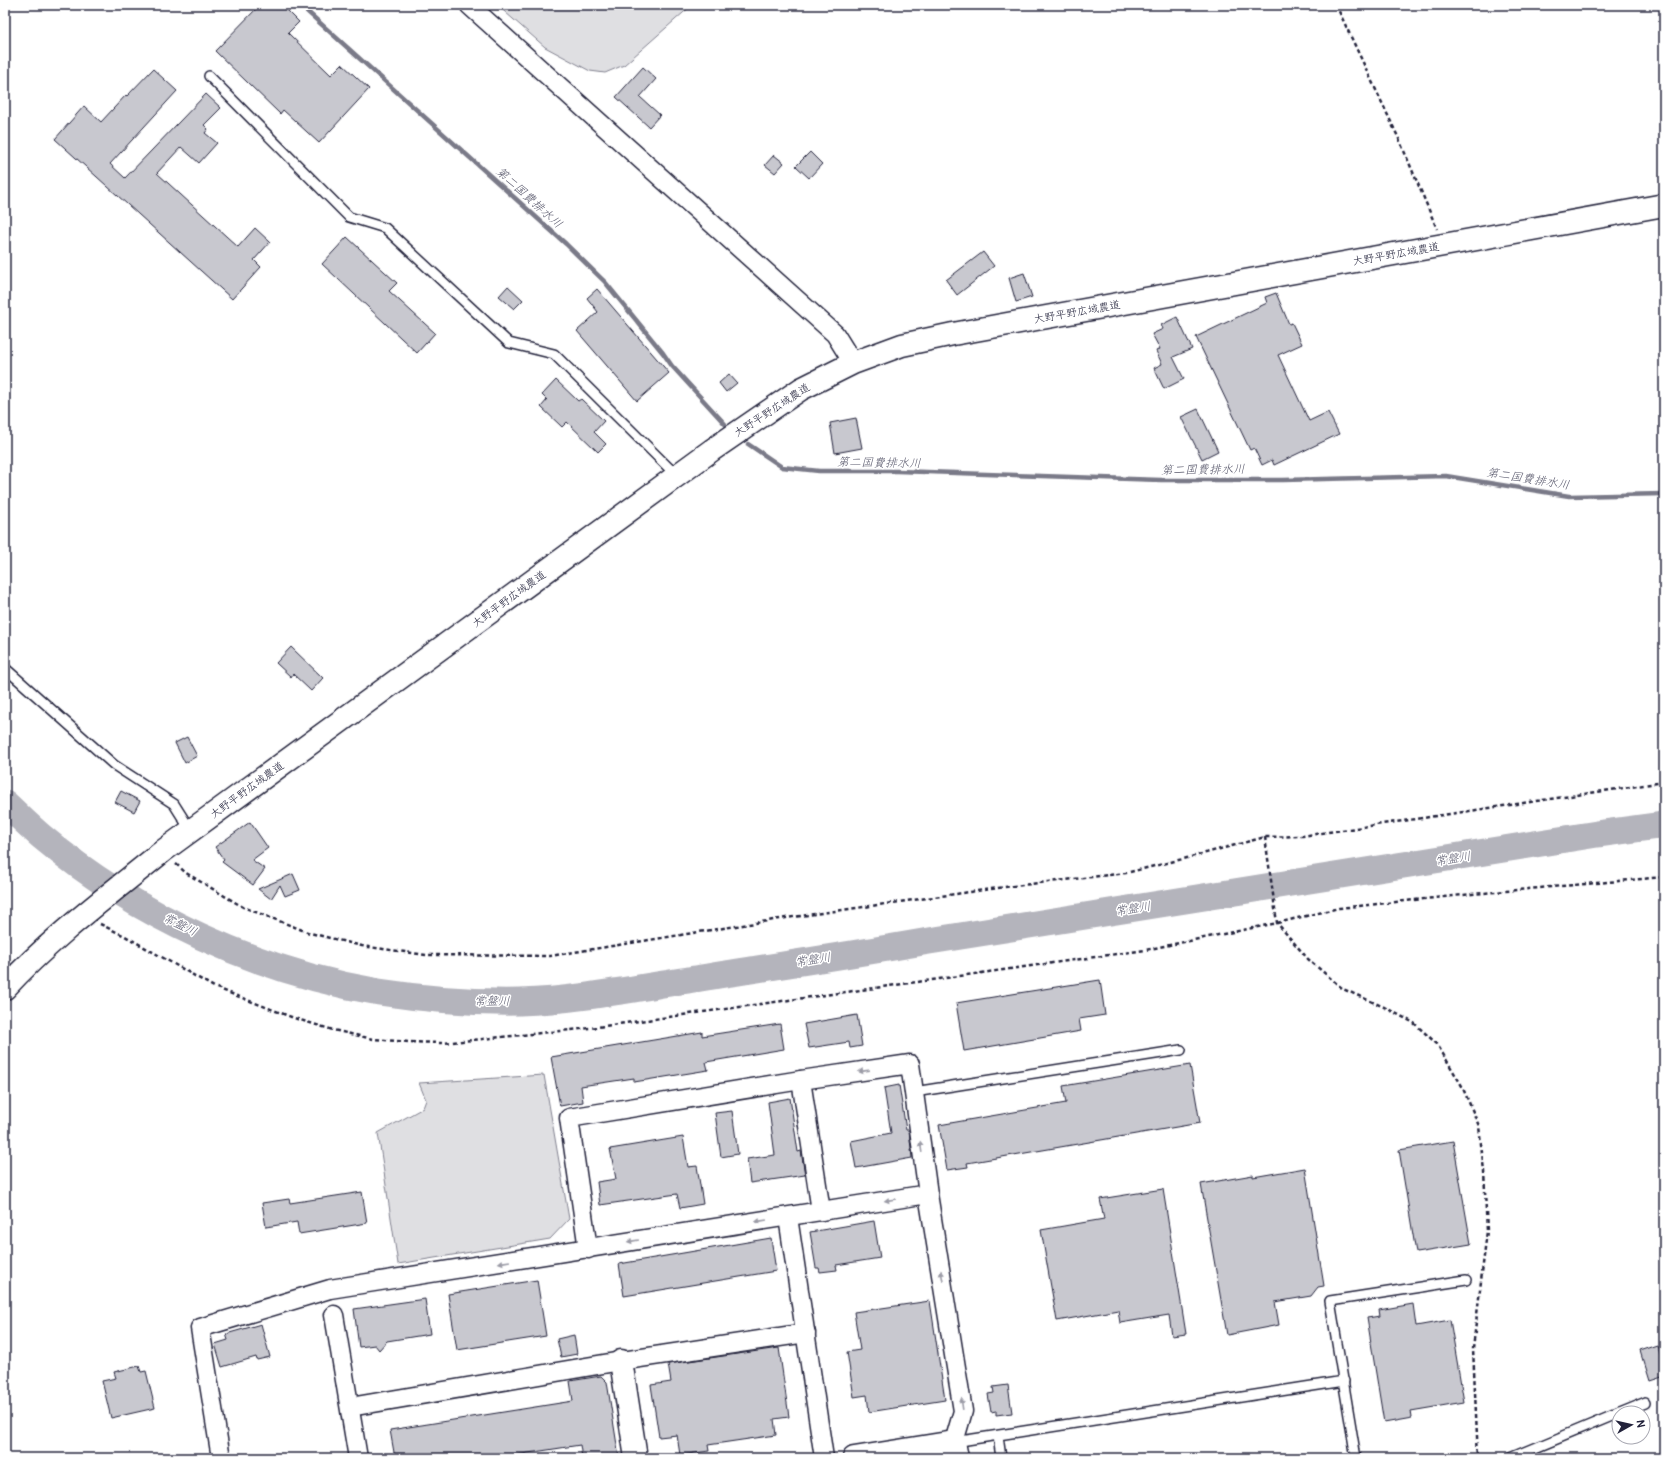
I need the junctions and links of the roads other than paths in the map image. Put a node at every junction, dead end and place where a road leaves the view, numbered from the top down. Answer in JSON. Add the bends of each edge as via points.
{"nodes":[{"id":1,"x":469,"y":5,"type":"edge"},
{"id":2,"x":209,"y":76,"type":"dead end"},
{"id":3,"x":1664,"y":205,"type":"edge"},
{"id":4,"x":853,"y":363,"type":"junction"},
{"id":5,"x":677,"y":476,"type":"junction"},
{"id":6,"x":5,"y":668,"type":"edge"},
{"id":7,"x":191,"y":831,"type":"junction"},
{"id":8,"x":5,"y":988,"type":"edge"},
{"id":9,"x":1181,"y":1050,"type":"dead end"},
{"id":10,"x":801,"y":1080,"type":"junction"},
{"id":11,"x":914,"y":1092,"type":"junction"},
{"id":12,"x":928,"y":1194,"type":"junction"},
{"id":13,"x":821,"y":1211,"type":"junction"},
{"id":14,"x":788,"y":1217,"type":"junction"},
{"id":15,"x":588,"y":1249,"type":"junction"},
{"id":16,"x":1466,"y":1280,"type":"dead end"},
{"id":17,"x":334,"y":1315,"type":"dead end"},
{"id":18,"x":806,"y":1332,"type":"junction"},
{"id":19,"x":621,"y":1361,"type":"junction"},
{"id":20,"x":1344,"y":1381,"type":"junction"},
{"id":21,"x":1646,"y":1402,"type":"dead end"},
{"id":22,"x":1639,"y":1405,"type":"edge"},
{"id":23,"x":350,"y":1407,"type":"junction"},
{"id":24,"x":1611,"y":1416,"type":"edge"},
{"id":25,"x":998,"y":1436,"type":"junction"},
{"id":26,"x":956,"y":1450,"type":"edge"},
{"id":27,"x":221,"y":1458,"type":"edge"},
{"id":28,"x":358,"y":1458,"type":"edge"},
{"id":29,"x":636,"y":1458,"type":"edge"},
{"id":30,"x":824,"y":1458,"type":"edge"},
{"id":31,"x":854,"y":1458,"type":"edge"},
{"id":32,"x":1001,"y":1458,"type":"edge"},
{"id":33,"x":1356,"y":1458,"type":"edge"},
{"id":34,"x":1511,"y":1458,"type":"edge"}],
"edges":[{"from":1,"to":4,"type":"street","via":[[835,334]]},
{"from":2,"to":5,"type":"lane","via":[[349,217],[385,228],[509,343],[554,354]]},
{"from":3,"to":4,"type":"street","name":"大野平野広域農道","via":[[953,334],[902,346]]},
{"from":4,"to":5,"type":"street","name":"大野平野広域農道","via":[[801,389]]},
{"from":5,"to":7,"type":"street","name":"大野平野広域農道"},
{"from":6,"to":7,"type":"lane","via":[[114,765],[174,804]]},
{"from":7,"to":8,"type":"street","name":"大野平野広域農道","via":[[89,912]]},
{"from":9,"to":11,"type":"lane"},
{"from":11,"to":10,"type":"street","one_way":true,"via":[[910,1064]]},
{"from":10,"to":13,"type":"street"},
{"from":10,"to":15,"type":"street","via":[[569,1118]]},
{"from":12,"to":11,"type":"street","one_way":true},
{"from":12,"to":13,"type":"street","one_way":true},
{"from":26,"to":12,"type":"street","one_way":true,"via":[[963,1411]]},
{"from":13,"to":14,"type":"street"},
{"from":14,"to":15,"type":"street","one_way":true},
{"from":14,"to":18,"type":"street"},
{"from":15,"to":27,"type":"street","one_way":true,"via":[[330,1289],[200,1328]]},
{"from":16,"to":20,"type":"lane","via":[[1330,1301]]},
{"from":17,"to":23,"type":"street"},
{"from":18,"to":19,"type":"street"},
{"from":18,"to":30,"type":"street"},
{"from":19,"to":23,"type":"street"},
{"from":19,"to":29,"type":"street"},
{"from":20,"to":25,"type":"lane"},
{"from":20,"to":33,"type":"lane"},
{"from":21,"to":22,"type":"lane"},
{"from":23,"to":28,"type":"street"},
{"from":24,"to":34,"type":"lane"},
{"from":25,"to":26,"type":"lane"},
{"from":25,"to":32,"type":"lane"},
{"from":26,"to":31,"type":"street"}]}
